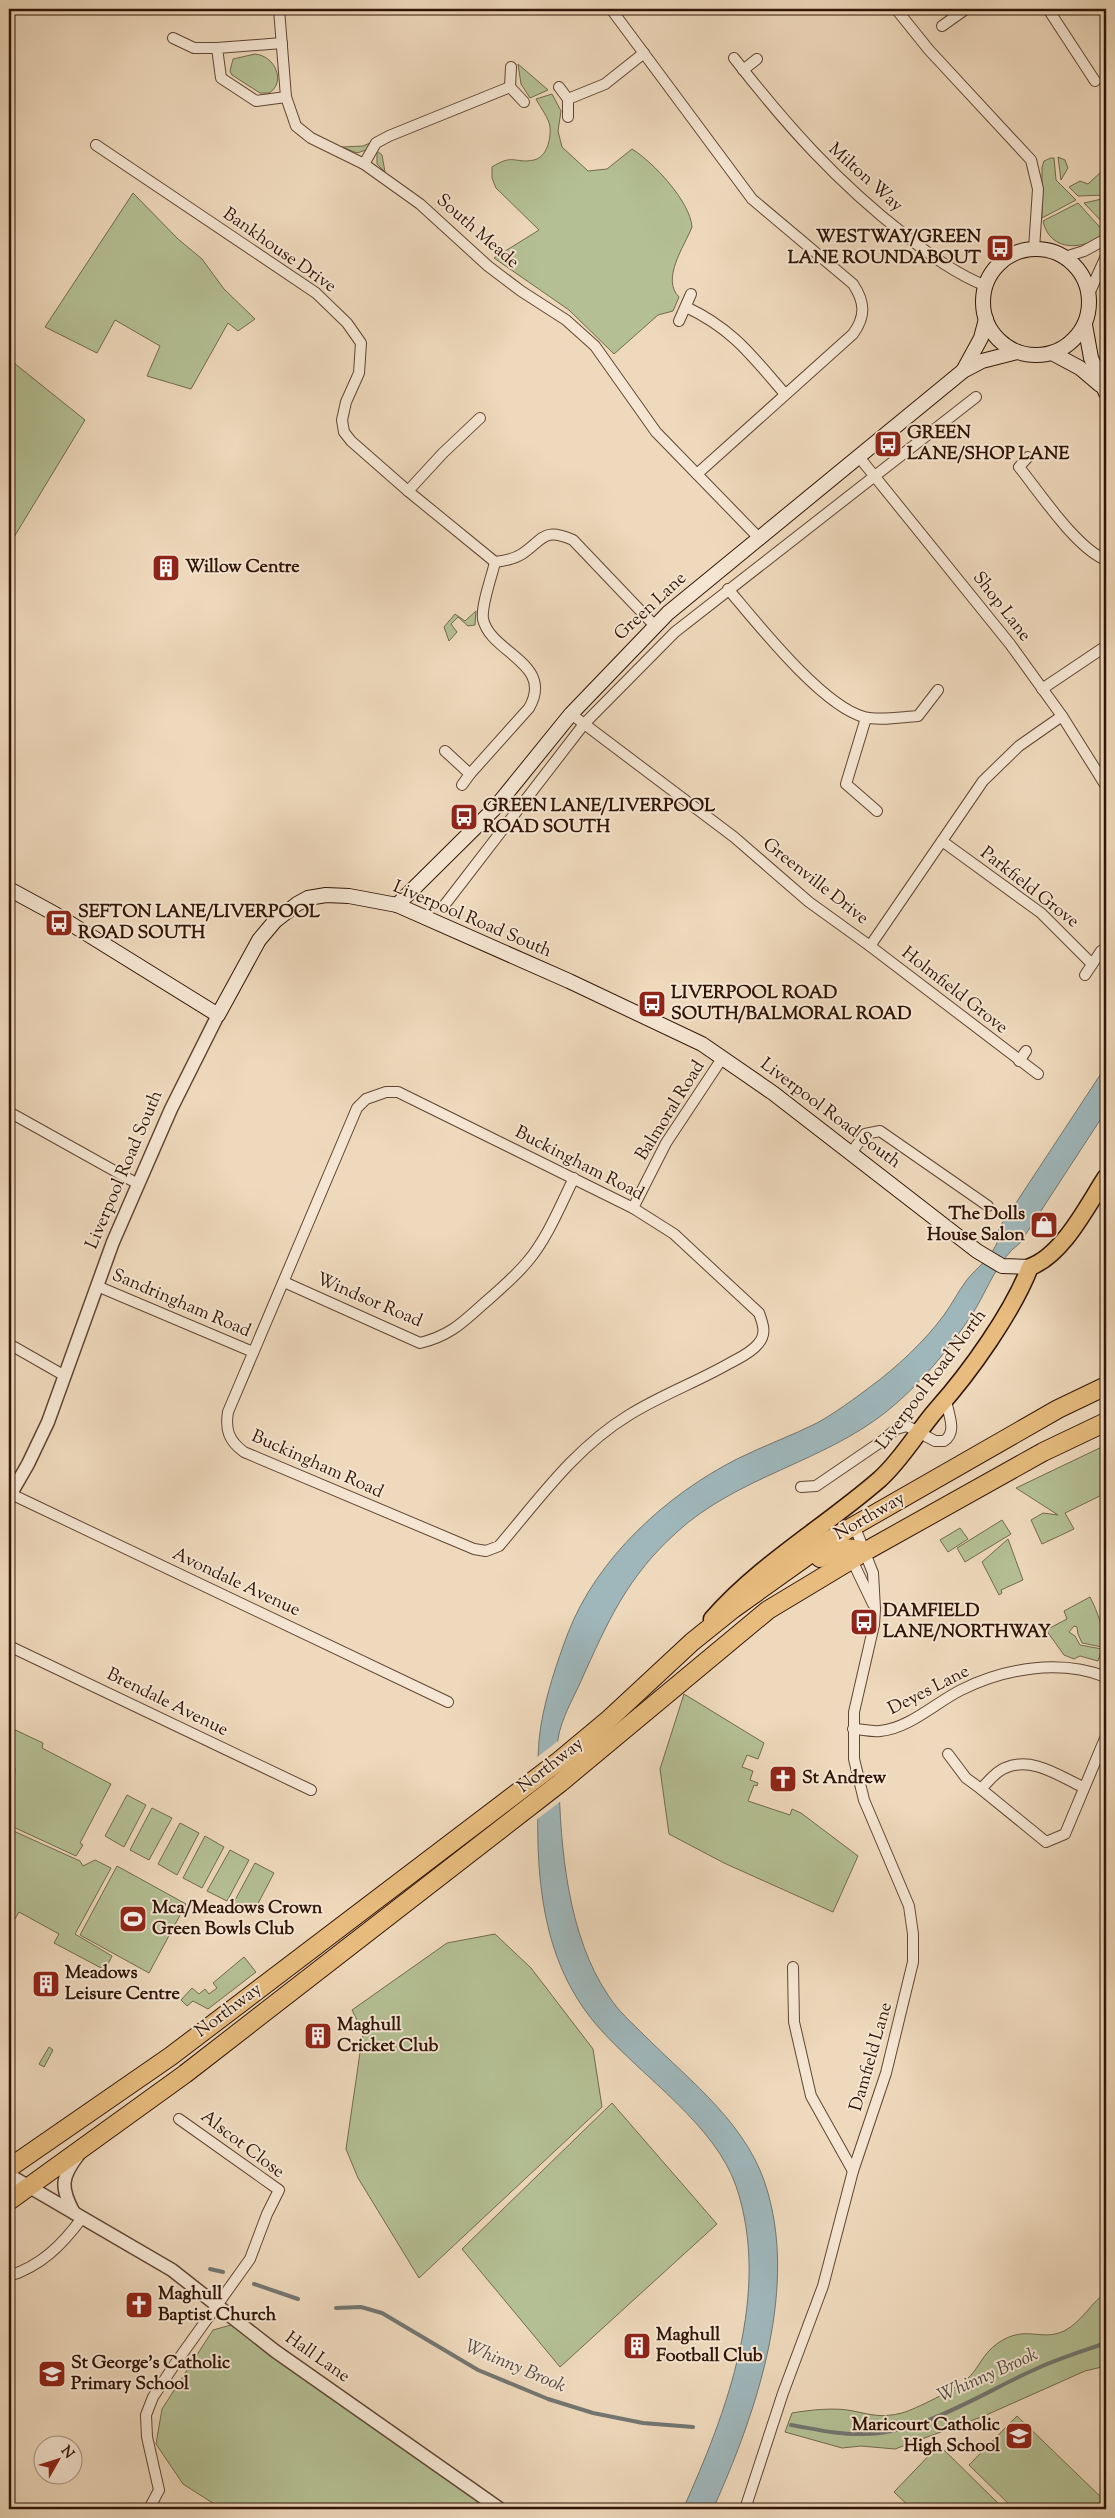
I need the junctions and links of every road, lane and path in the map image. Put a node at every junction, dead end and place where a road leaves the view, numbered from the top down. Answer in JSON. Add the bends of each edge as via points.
{"nodes":[{"id":1,"x":279,"y":9,"type":"edge"},
{"id":2,"x":611,"y":9,"type":"edge"},
{"id":3,"x":896,"y":9,"type":"edge"},
{"id":4,"x":966,"y":9,"type":"edge"},
{"id":5,"x":1048,"y":9,"type":"edge"},
{"id":6,"x":942,"y":26,"type":"dead end"},
{"id":7,"x":173,"y":38,"type":"dead end"},
{"id":8,"x":282,"y":43,"type":"junction"},
{"id":9,"x":217,"y":48,"type":"junction"},
{"id":10,"x":644,"y":53,"type":"junction"},
{"id":11,"x":734,"y":58,"type":"dead end"},
{"id":12,"x":757,"y":59,"type":"dead end"},
{"id":13,"x":511,"y":67,"type":"dead end"},
{"id":14,"x":743,"y":70,"type":"junction"},
{"id":15,"x":1095,"y":81,"type":"dead end"},
{"id":16,"x":510,"y":87,"type":"junction"},
{"id":17,"x":559,"y":87,"type":"dead end"},
{"id":18,"x":286,"y":97,"type":"junction"},
{"id":19,"x":568,"y":99,"type":"junction"},
{"id":20,"x":524,"y":102,"type":"dead end"},
{"id":21,"x":568,"y":117,"type":"dead end"},
{"id":22,"x":96,"y":145,"type":"dead end"},
{"id":23,"x":364,"y":164,"type":"junction"},
{"id":24,"x":1106,"y":239,"type":"edge"},
{"id":25,"x":1034,"y":249,"type":"junction"},
{"id":26,"x":1106,"y":256,"type":"edge"},
{"id":27,"x":1064,"y":257,"type":"junction"},
{"id":28,"x":986,"y":286,"type":"junction"},
{"id":29,"x":690,"y":294,"type":"dead end"},
{"id":30,"x":1089,"y":294,"type":"junction"},
{"id":31,"x":686,"y":307,"type":"junction"},
{"id":32,"x":986,"y":319,"type":"junction"},
{"id":33,"x":679,"y":321,"type":"dead end"},
{"id":34,"x":1085,"y":325,"type":"junction"},
{"id":35,"x":1017,"y":352,"type":"junction"},
{"id":36,"x":1052,"y":353,"type":"junction"},
{"id":37,"x":963,"y":371,"type":"junction"},
{"id":38,"x":1105,"y":391,"type":"edge"},
{"id":39,"x":785,"y":394,"type":"junction"},
{"id":40,"x":976,"y":397,"type":"dead end"},
{"id":41,"x":480,"y":418,"type":"dead end"},
{"id":42,"x":859,"y":457,"type":"junction"},
{"id":43,"x":1028,"y":457,"type":"dead end"},
{"id":44,"x":697,"y":474,"type":"junction"},
{"id":45,"x":873,"y":476,"type":"junction"},
{"id":46,"x":408,"y":491,"type":"junction"},
{"id":47,"x":759,"y":538,"type":"junction"},
{"id":48,"x":1106,"y":560,"type":"edge"},
{"id":49,"x":495,"y":562,"type":"junction"},
{"id":50,"x":728,"y":589,"type":"junction"},
{"id":51,"x":655,"y":626,"type":"junction"},
{"id":52,"x":1106,"y":646,"type":"edge"},
{"id":53,"x":1042,"y":689,"type":"junction"},
{"id":54,"x":938,"y":690,"type":"dead end"},
{"id":55,"x":571,"y":714,"type":"junction"},
{"id":56,"x":1062,"y":716,"type":"junction"},
{"id":57,"x":866,"y":718,"type":"junction"},
{"id":58,"x":584,"y":724,"type":"junction"},
{"id":59,"x":445,"y":751,"type":"dead end"},
{"id":60,"x":470,"y":774,"type":"junction"},
{"id":61,"x":462,"y":785,"type":"dead end"},
{"id":62,"x":1106,"y":786,"type":"edge"},
{"id":63,"x":877,"y":811,"type":"dead end"},
{"id":64,"x":942,"y":841,"type":"junction"},
{"id":65,"x":9,"y":889,"type":"edge"},
{"id":66,"x":397,"y":905,"type":"junction"},
{"id":67,"x":443,"y":907,"type":"dead end"},
{"id":68,"x":870,"y":946,"type":"junction"},
{"id":69,"x":1101,"y":951,"type":"dead end"},
{"id":70,"x":1092,"y":964,"type":"junction"},
{"id":71,"x":1085,"y":975,"type":"dead end"},
{"id":72,"x":218,"y":1015,"type":"junction"},
{"id":73,"x":1026,"y":1051,"type":"dead end"},
{"id":74,"x":723,"y":1058,"type":"junction"},
{"id":75,"x":1019,"y":1061,"type":"junction"},
{"id":76,"x":1038,"y":1074,"type":"dead end"},
{"id":77,"x":9,"y":1112,"type":"edge"},
{"id":78,"x":851,"y":1153,"type":"junction"},
{"id":79,"x":1106,"y":1177,"type":"edge"},
{"id":80,"x":574,"y":1178,"type":"junction"},
{"id":81,"x":138,"y":1184,"type":"junction"},
{"id":82,"x":988,"y":1206,"type":"dead end"},
{"id":83,"x":633,"y":1208,"type":"junction"},
{"id":84,"x":1030,"y":1267,"type":"junction"},
{"id":85,"x":284,"y":1282,"type":"junction"},
{"id":86,"x":97,"y":1286,"type":"junction"},
{"id":87,"x":9,"y":1344,"type":"edge"},
{"id":88,"x":253,"y":1352,"type":"junction"},
{"id":89,"x":65,"y":1376,"type":"junction"},
{"id":90,"x":1106,"y":1386,"type":"edge"},
{"id":91,"x":946,"y":1400,"type":"junction"},
{"id":92,"x":1106,"y":1422,"type":"edge"},
{"id":93,"x":920,"y":1432,"type":"junction"},
{"id":94,"x":801,"y":1487,"type":"dead end"},
{"id":95,"x":10,"y":1495,"type":"edge"},
{"id":96,"x":854,"y":1525,"type":"junction"},
{"id":97,"x":851,"y":1548,"type":"junction"},
{"id":98,"x":876,"y":1609,"type":"junction"},
{"id":99,"x":692,"y":1642,"type":"junction"},
{"id":100,"x":9,"y":1646,"type":"edge"},
{"id":101,"x":1106,"y":1677,"type":"edge"},
{"id":102,"x":448,"y":1702,"type":"dead end"},
{"id":103,"x":853,"y":1728,"type":"junction"},
{"id":104,"x":1106,"y":1736,"type":"edge"},
{"id":105,"x":948,"y":1754,"type":"dead end"},
{"id":106,"x":1083,"y":1788,"type":"junction"},
{"id":107,"x":981,"y":1789,"type":"junction"},
{"id":108,"x":311,"y":1790,"type":"dead end"},
{"id":109,"x":792,"y":1967,"type":"dead end"},
{"id":110,"x":179,"y":2119,"type":"dead end"},
{"id":111,"x":87,"y":2145,"type":"junction"},
{"id":112,"x":9,"y":2168,"type":"edge"},
{"id":113,"x":854,"y":2171,"type":"junction"},
{"id":114,"x":9,"y":2176,"type":"edge"},
{"id":115,"x":30,"y":2187,"type":"junction"},
{"id":116,"x":9,"y":2201,"type":"edge"},
{"id":117,"x":78,"y":2216,"type":"junction"},
{"id":118,"x":9,"y":2276,"type":"edge"},
{"id":119,"x":217,"y":2303,"type":"junction"},
{"id":120,"x":149,"y":2509,"type":"edge"},
{"id":121,"x":500,"y":2509,"type":"edge"},
{"id":122,"x":746,"y":2509,"type":"edge"}],
"edges":[{"from":1,"to":8,"type":"street","name":"South Meade"},
{"from":2,"to":10,"type":"street"},
{"from":3,"to":25,"type":"street","via":[[1031,160],[1038,189]]},
{"from":4,"to":6,"type":"street"},
{"from":5,"to":15,"type":"street"},
{"from":7,"to":9,"type":"street","via":[[194,48]]},
{"from":8,"to":9,"type":"street"},
{"from":8,"to":18,"type":"street","name":"South Meade"},
{"from":9,"to":18,"type":"street","via":[[221,78],[256,101]]},
{"from":10,"to":19,"type":"street","via":[[605,84]]},
{"from":10,"to":39,"type":"street","via":[[752,199],[852,284],[861,297],[862,323],[854,334]]},
{"from":11,"to":14,"type":"street","name":"Milton Way"},
{"from":12,"to":14,"type":"street"},
{"from":13,"to":16,"type":"street"},
{"from":14,"to":28,"type":"street","name":"Milton Way","via":[[804,145],[840,180],[926,251]]},
{"from":16,"to":20,"type":"street"},
{"from":16,"to":23,"type":"street","via":[[389,136],[376,144]]},
{"from":17,"to":19,"type":"street"},
{"from":18,"to":23,"type":"street","name":"South Meade","via":[[296,126],[312,138]]},
{"from":19,"to":21,"type":"street"},
{"from":22,"to":46,"type":"street","name":"Bankhouse Drive","via":[[316,293],[347,323],[361,343],[359,373],[342,420],[344,432]]},
{"from":23,"to":44,"type":"street","name":"South Meade","via":[[420,204],[488,266],[566,320],[595,346],[656,432]]},
{"from":24,"to":27,"type":"street"},
{"from":25,"to":27,"type":"main road","via":[[1049,250]]},
{"from":25,"to":28,"type":"main road","via":[[1001,262]]},
{"from":26,"to":30,"type":"street"},
{"from":27,"to":30,"type":"main road","via":[[1079,270]]},
{"from":28,"to":32,"type":"main road","via":[[983,309]]},
{"from":29,"to":31,"type":"street"},
{"from":30,"to":34,"type":"main road"},
{"from":31,"to":33,"type":"street"},
{"from":31,"to":39,"type":"street","via":[[711,319],[740,342]]},
{"from":32,"to":35,"type":"main road","via":[[997,338]]},
{"from":32,"to":37,"type":"main road","name":"Green Lane","via":[[981,338]]},
{"from":34,"to":36,"type":"main road","via":[[1071,343]]},
{"from":34,"to":38,"type":"main road","via":[[1091,358]]},
{"from":35,"to":36,"type":"main road","via":[[1032,356]]},
{"from":35,"to":37,"type":"main road","name":"Green Lane","via":[[982,361]]},
{"from":36,"to":38,"type":"main road","via":[[1080,368]]},
{"from":37,"to":42,"type":"main road","name":"Green Lane"},
{"from":39,"to":44,"type":"street"},
{"from":40,"to":45,"type":"street"},
{"from":41,"to":46,"type":"street"},
{"from":42,"to":45,"type":"street","name":"Shop Lane"},
{"from":42,"to":47,"type":"main road","name":"Green Lane"},
{"from":43,"to":48,"type":"street","via":[[1019,467],[1055,514],[1095,556]]},
{"from":44,"to":47,"type":"street","name":"South Meade"},
{"from":45,"to":50,"type":"street"},
{"from":45,"to":53,"type":"street","name":"Shop Lane","via":[[1010,644]]},
{"from":46,"to":49,"type":"street","name":"Bankhouse Drive"},
{"from":47,"to":51,"type":"main road","name":"Green Lane"},
{"from":49,"to":51,"type":"street","via":[[517,557],[538,539],[559,534],[581,547]]},
{"from":49,"to":60,"type":"street","via":[[483,618],[489,630],[528,670],[536,687],[529,708]]},
{"from":50,"to":57,"type":"street","via":[[807,677],[848,711]]},
{"from":50,"to":58,"type":"street","via":[[675,632]]},
{"from":51,"to":55,"type":"main road","name":"Green Lane"},
{"from":52,"to":53,"type":"street"},
{"from":53,"to":56,"type":"street","name":"Shop Lane"},
{"from":54,"to":57,"type":"street","via":[[918,716]]},
{"from":55,"to":58,"type":"street","name":"Greenville Drive"},
{"from":55,"to":66,"type":"main road","name":"Green Lane","via":[[494,809]]},
{"from":56,"to":62,"type":"street","name":"Shop Lane"},
{"from":56,"to":64,"type":"street","name":"Greenville Drive","via":[[1019,746],[983,781]]},
{"from":57,"to":63,"type":"street","via":[[846,784]]},
{"from":58,"to":67,"type":"street"},
{"from":58,"to":68,"type":"street","name":"Greenville Drive","via":[[734,837],[809,902]]},
{"from":59,"to":60,"type":"street"},
{"from":60,"to":61,"type":"street"},
{"from":64,"to":68,"type":"street","name":"Greenville Drive"},
{"from":64,"to":70,"type":"street","name":"Parkfield Grove","via":[[1041,914]]},
{"from":65,"to":72,"type":"main road"},
{"from":66,"to":72,"type":"main road","name":"Liverpool Road South","via":[[366,898],[326,895],[297,904],[268,929]]},
{"from":66,"to":74,"type":"main road","name":"Liverpool Road South","via":[[682,1033]]},
{"from":68,"to":75,"type":"street","name":"Holmfield Grove"},
{"from":69,"to":70,"type":"street"},
{"from":70,"to":71,"type":"street"},
{"from":72,"to":81,"type":"street","name":"Liverpool Road South"},
{"from":73,"to":75,"type":"street"},
{"from":74,"to":78,"type":"main road","name":"Liverpool Road South"},
{"from":74,"to":83,"type":"street","name":"Balmoral Road","via":[[666,1143]]},
{"from":75,"to":76,"type":"street","name":"Holmfield Grove"},
{"from":77,"to":81,"type":"street"},
{"from":78,"to":82,"type":"street","via":[[865,1134],[880,1130]]},
{"from":78,"to":84,"type":"main road","name":"Liverpool Road South","via":[[978,1251],[1002,1266]]},
{"from":79,"to":84,"type":"main road","via":[[1060,1246],[1043,1262]]},
{"from":80,"to":83,"type":"street","name":"Buckingham Road"},
{"from":80,"to":85,"type":"street","name":"Windsor Road","via":[[548,1231],[528,1260],[452,1332],[437,1339],[420,1343]]},
{"from":80,"to":85,"type":"street","name":"Buckingham Road","via":[[398,1092],[375,1094],[357,1108]]},
{"from":81,"to":86,"type":"street","name":"Liverpool Road South"},
{"from":83,"to":88,"type":"street","name":"Buckingham Road","via":[[674,1234],[759,1313],[764,1334],[759,1344],[749,1352],[629,1415],[587,1446],[554,1478],[499,1546],[486,1551],[474,1549],[234,1445],[226,1424],[228,1412]]},
{"from":84,"to":91,"type":"main road","name":"Liverpool Road North","via":[[1014,1302]]},
{"from":85,"to":88,"type":"street","name":"Buckingham Road"},
{"from":86,"to":88,"type":"street","name":"Sandringham Road"},
{"from":86,"to":89,"type":"street","name":"Liverpool Road South"},
{"from":87,"to":89,"type":"street"},
{"from":89,"to":95,"type":"street","name":"Liverpool Road South","via":[[48,1422]]},
{"from":90,"to":96,"type":"highway","name":"Northway","via":[[1058,1409]]},
{"from":91,"to":93,"type":"main road","name":"Liverpool Road North"},
{"from":91,"to":93,"type":"street","via":[[952,1427],[947,1439],[935,1441]]},
{"from":92,"to":97,"type":"highway","name":"Northway"},
{"from":93,"to":94,"type":"street","via":[[907,1426],[896,1429],[816,1486]]},
{"from":93,"to":99,"type":"main road","name":"Liverpool Road North","via":[[909,1449],[880,1478],[778,1556],[728,1601]]},
{"from":95,"to":102,"type":"street","name":"Avondale Avenue"},
{"from":96,"to":97,"type":"highway","name":"Northway"},
{"from":96,"to":97,"type":"street","name":"Damfield Lane"},
{"from":97,"to":98,"type":"street","name":"Damfield Lane"},
{"from":97,"to":98,"type":"street","name":"Damfield Lane","via":[[873,1573]]},
{"from":97,"to":99,"type":"highway","name":"Northway","via":[[792,1567]]},
{"from":97,"to":111,"type":"highway","name":"Northway","via":[[768,1610],[560,1783],[184,2074]]},
{"from":98,"to":103,"type":"street","name":"Damfield Lane"},
{"from":99,"to":112,"type":"highway","name":"Northway","via":[[559,1761],[171,2056]]},
{"from":100,"to":108,"type":"street","name":"Brendale Avenue"},
{"from":101,"to":103,"type":"street","name":"Deyes Lane","via":[[1062,1666],[1009,1674],[962,1690],[896,1727],[879,1731]]},
{"from":103,"to":113,"type":"street","name":"Damfield Lane","via":[[854,1759],[864,1800],[909,1906],[914,1934],[913,1962],[905,2003]]},
{"from":104,"to":106,"type":"street"},
{"from":105,"to":107,"type":"street","via":[[966,1778]]},
{"from":106,"to":107,"type":"street","via":[[1038,1765],[1020,1764],[1003,1768]]},
{"from":106,"to":107,"type":"street","via":[[1065,1834],[1046,1842]]},
{"from":109,"to":113,"type":"street","via":[[794,2022],[811,2096]]},
{"from":110,"to":119,"type":"street","name":"Alscot Close","via":[[279,2190],[250,2258]]},
{"from":111,"to":115,"type":"highway","name":"Northway"},
{"from":111,"to":117,"type":"street","via":[[67,2171],[64,2184],[65,2194]]},
{"from":113,"to":122,"type":"street","name":"Damfield Lane","via":[[822,2286]]},
{"from":114,"to":115,"type":"street","name":"Hall Lane"},
{"from":115,"to":116,"type":"highway","name":"Northway"},
{"from":115,"to":117,"type":"street","name":"Hall Lane"},
{"from":117,"to":118,"type":"street","via":[[64,2242],[52,2253],[27,2270]]},
{"from":117,"to":119,"type":"street","name":"Hall Lane","via":[[172,2270]]},
{"from":119,"to":120,"type":"street","via":[[154,2397],[146,2415],[147,2437],[159,2490]]},
{"from":119,"to":121,"type":"street","name":"Hall Lane","via":[[275,2351]]}]}
